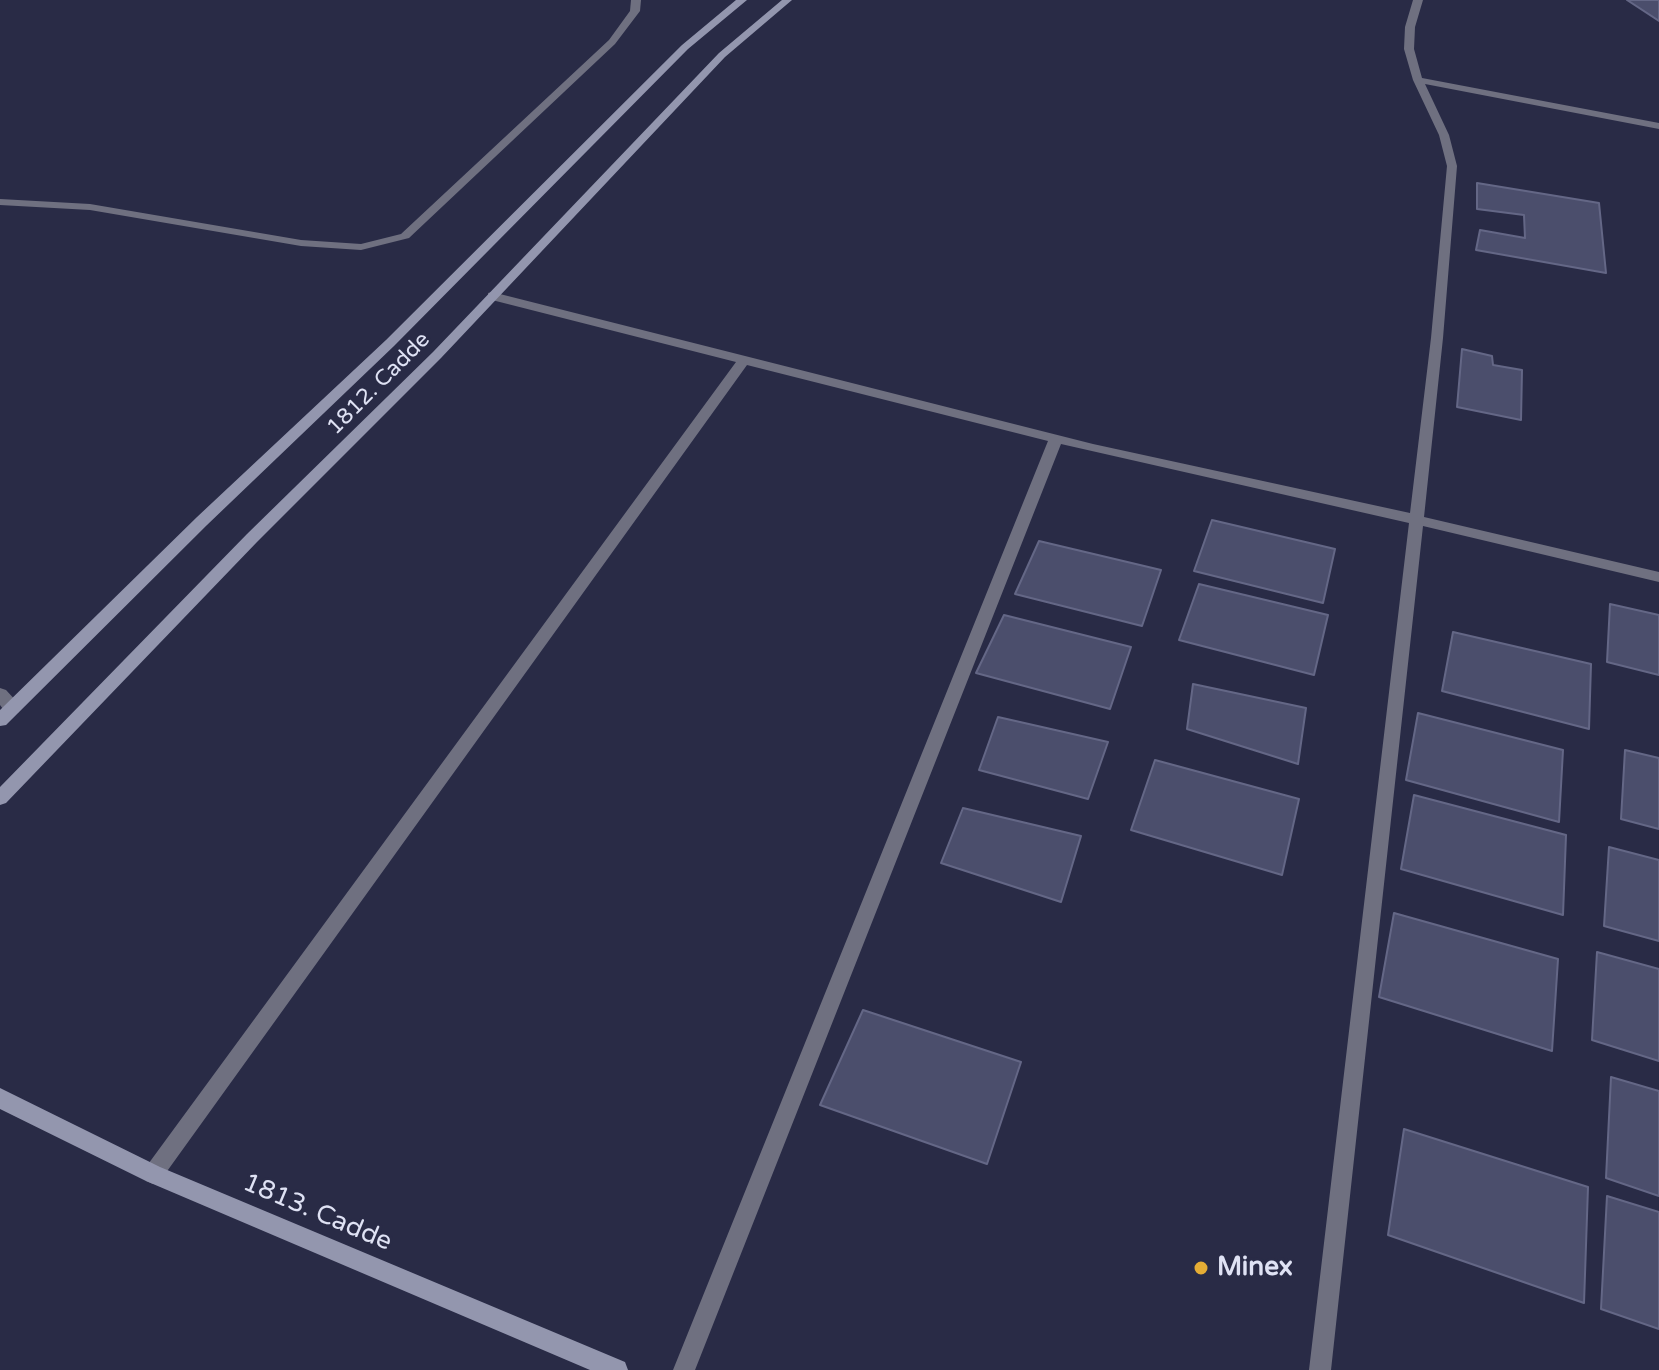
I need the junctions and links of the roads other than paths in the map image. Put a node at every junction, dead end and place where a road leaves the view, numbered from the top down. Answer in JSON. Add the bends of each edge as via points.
{"nodes":[{"id":1,"x":636,"y":0,"type":"edge"},
{"id":2,"x":742,"y":0,"type":"edge"},
{"id":3,"x":787,"y":0,"type":"edge"},
{"id":4,"x":1418,"y":0,"type":"edge"},
{"id":5,"x":1418,"y":80,"type":"junction"},
{"id":6,"x":1659,"y":126,"type":"edge"},
{"id":7,"x":0,"y":202,"type":"edge"},
{"id":8,"x":492,"y":296,"type":"junction"},
{"id":9,"x":744,"y":360,"type":"junction"},
{"id":10,"x":1056,"y":439,"type":"junction"},
{"id":11,"x":1417,"y":520,"type":"junction"},
{"id":12,"x":1659,"y":577,"type":"edge"},
{"id":13,"x":0,"y":694,"type":"edge"},
{"id":14,"x":6,"y":714,"type":"edge"},
{"id":15,"x":0,"y":798,"type":"edge"},
{"id":16,"x":0,"y":1098,"type":"edge"},
{"id":17,"x":153,"y":1174,"type":"junction"},
{"id":18,"x":617,"y":1370,"type":"edge"},
{"id":19,"x":684,"y":1370,"type":"edge"},
{"id":20,"x":1320,"y":1370,"type":"edge"}],
"edges":[{"from":1,"to":7,"type":"street","via":[[635,11],[612,42],[405,236],[361,247],[301,243],[90,207]]},
{"from":2,"to":14,"type":"street","name":"1812. Cadde","via":[[685,47],[390,343]]},
{"from":3,"to":8,"type":"street","name":"1812. Cadde","via":[[722,55]]},
{"from":4,"to":5,"type":"street","via":[[1409,49]]},
{"from":5,"to":6,"type":"street"},
{"from":5,"to":11,"type":"street","via":[[1452,166]]},
{"from":8,"to":9,"type":"street"},
{"from":8,"to":15,"type":"street","name":"1812. Cadde"},
{"from":9,"to":10,"type":"street"},
{"from":9,"to":17,"type":"street"},
{"from":10,"to":11,"type":"street"},
{"from":10,"to":19,"type":"street"},
{"from":11,"to":12,"type":"street"},
{"from":11,"to":20,"type":"street"},
{"from":13,"to":14,"type":"street"},
{"from":16,"to":17,"type":"street","name":"1813. Cadde"},
{"from":17,"to":18,"type":"street","name":"1813. Cadde"}]}
